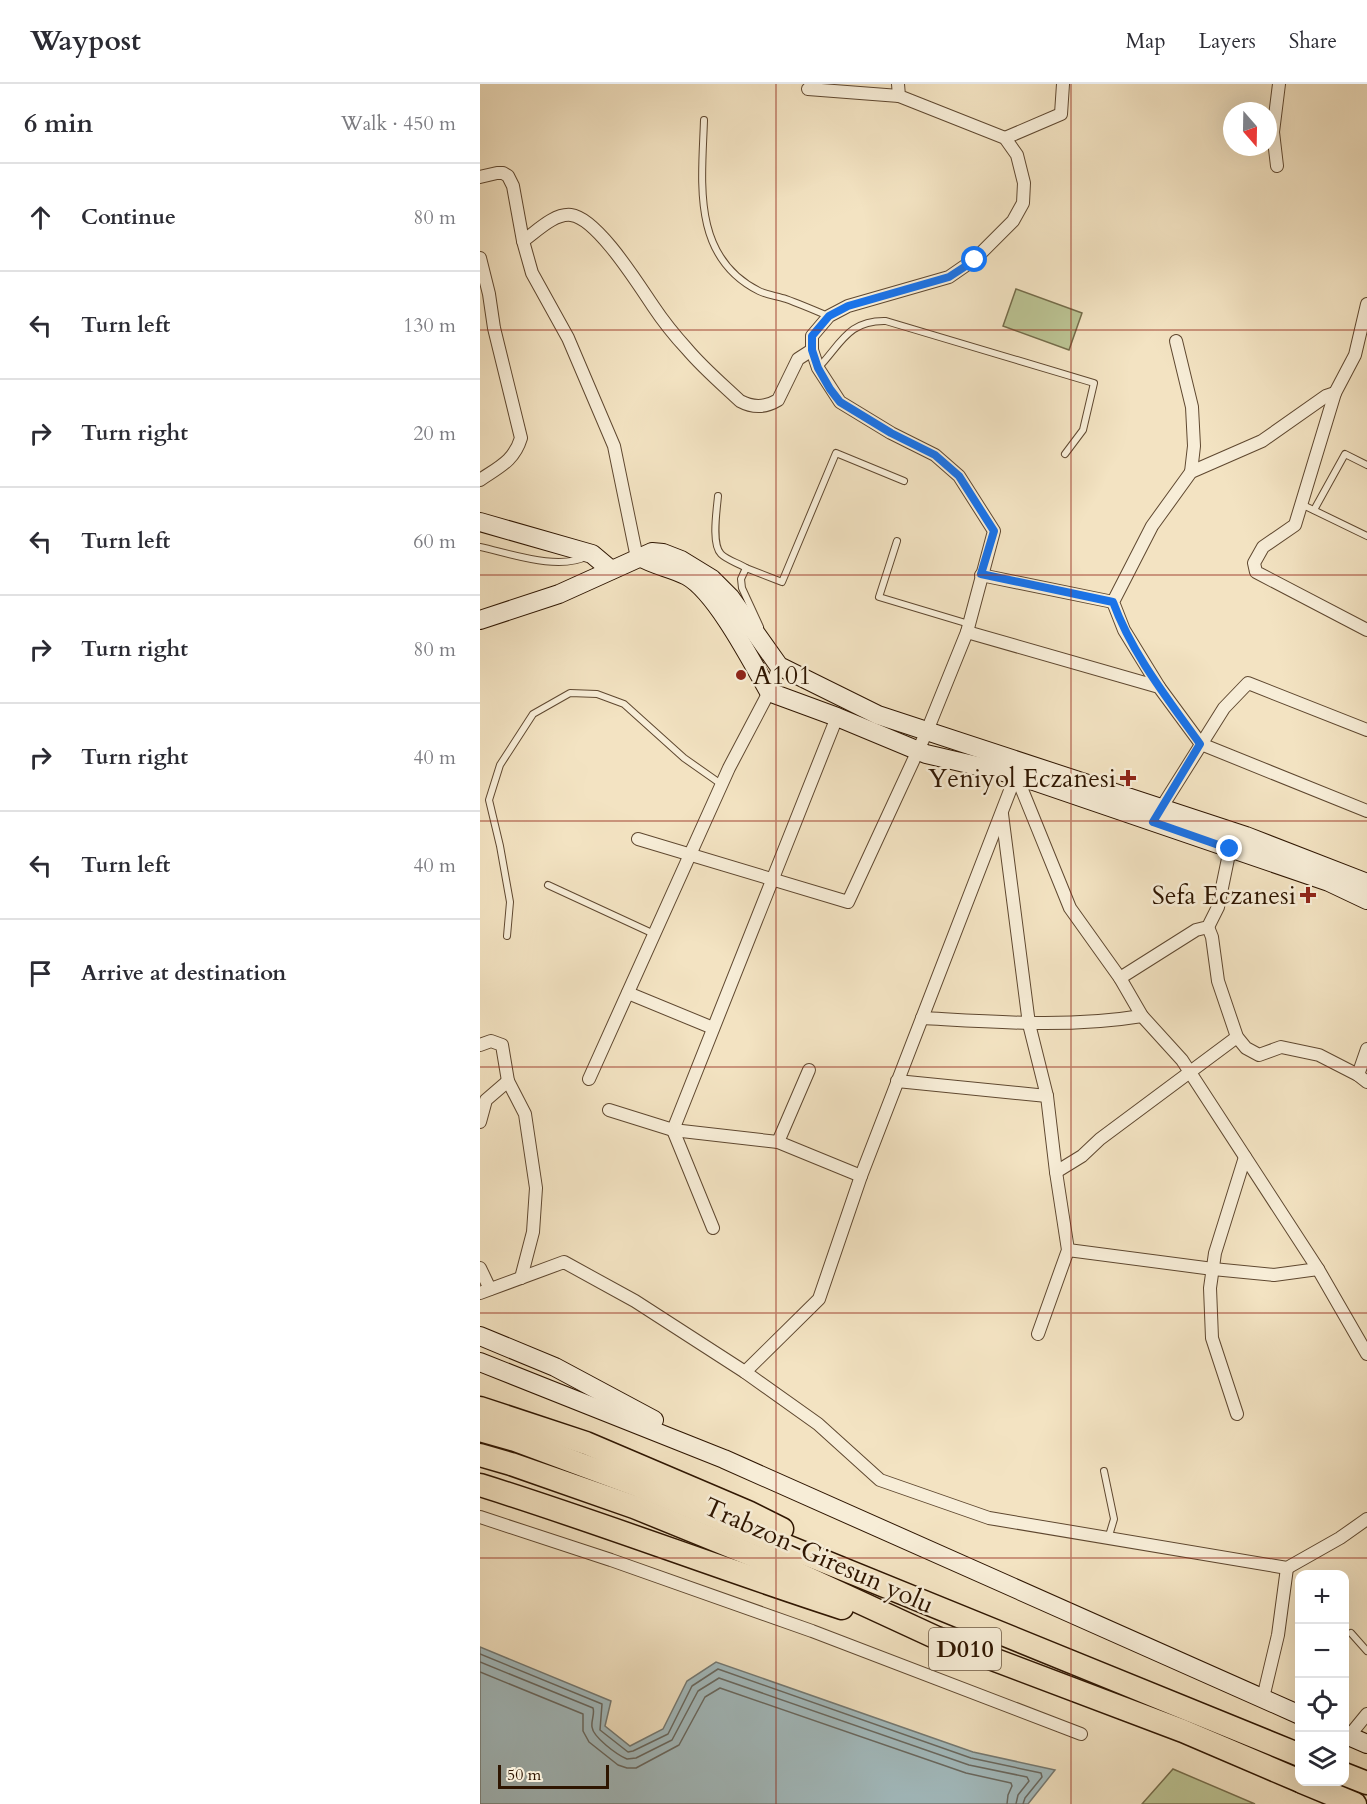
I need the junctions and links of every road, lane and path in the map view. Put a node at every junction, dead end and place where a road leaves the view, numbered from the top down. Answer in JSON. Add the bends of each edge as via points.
{"nodes":[{"id":1,"x":1063,"y":84,"type":"edge"},
{"id":2,"x":1279,"y":84,"type":"edge"},
{"id":3,"x":808,"y":89,"type":"dead end"},
{"id":4,"x":899,"y":90,"type":"edge"},
{"id":5,"x":704,"y":120,"type":"dead end"},
{"id":6,"x":1005,"y":138,"type":"junction"},
{"id":7,"x":1277,"y":166,"type":"dead end"},
{"id":8,"x":480,"y":177,"type":"edge"},
{"id":9,"x":523,"y":241,"type":"junction"},
{"id":10,"x":480,"y":258,"type":"edge"},
{"id":11,"x":1367,"y":304,"type":"edge"},
{"id":12,"x":829,"y":316,"type":"junction"},
{"id":13,"x":1176,"y":341,"type":"dead end"},
{"id":14,"x":812,"y":350,"type":"junction"},
{"id":15,"x":818,"y":368,"type":"junction"},
{"id":16,"x":1335,"y":393,"type":"junction"},
{"id":17,"x":1065,"y":454,"type":"dead end"},
{"id":18,"x":1367,"y":465,"type":"edge"},
{"id":19,"x":1191,"y":472,"type":"junction"},
{"id":20,"x":480,"y":480,"type":"edge"},
{"id":21,"x":904,"y":481,"type":"dead end"},
{"id":22,"x":718,"y":496,"type":"dead end"},
{"id":23,"x":1301,"y":504,"type":"junction"},
{"id":24,"x":1314,"y":510,"type":"junction"},
{"id":25,"x":480,"y":522,"type":"edge"},
{"id":26,"x":1367,"y":536,"type":"edge"},
{"id":27,"x":897,"y":541,"type":"dead end"},
{"id":28,"x":480,"y":548,"type":"edge"},
{"id":29,"x":592,"y":554,"type":"junction"},
{"id":30,"x":639,"y":557,"type":"junction"},
{"id":31,"x":746,"y":568,"type":"junction"},
{"id":32,"x":611,"y":570,"type":"junction"},
{"id":33,"x":981,"y":574,"type":"junction"},
{"id":34,"x":1113,"y":602,"type":"junction"},
{"id":35,"x":480,"y":620,"type":"edge"},
{"id":36,"x":968,"y":628,"type":"junction"},
{"id":37,"x":1367,"y":630,"type":"edge"},
{"id":38,"x":779,"y":666,"type":"junction"},
{"id":39,"x":1160,"y":687,"type":"junction"},
{"id":40,"x":769,"y":692,"type":"junction"},
{"id":41,"x":837,"y":717,"type":"junction"},
{"id":42,"x":1367,"y":729,"type":"edge"},
{"id":43,"x":927,"y":731,"type":"junction"},
{"id":44,"x":1200,"y":744,"type":"junction"},
{"id":45,"x":918,"y":750,"type":"junction"},
{"id":46,"x":1016,"y":775,"type":"junction"},
{"id":47,"x":722,"y":784,"type":"junction"},
{"id":48,"x":1367,"y":811,"type":"edge"},
{"id":49,"x":1002,"y":812,"type":"junction"},
{"id":50,"x":1157,"y":815,"type":"junction"},
{"id":51,"x":638,"y":839,"type":"dead end"},
{"id":52,"x":1230,"y":849,"type":"junction"},
{"id":53,"x":691,"y":853,"type":"junction"},
{"id":54,"x":773,"y":879,"type":"junction"},
{"id":55,"x":1367,"y":883,"type":"edge"},
{"id":56,"x":548,"y":885,"type":"dead end"},
{"id":57,"x":1367,"y":900,"type":"edge"},
{"id":58,"x":1208,"y":927,"type":"junction"},
{"id":59,"x":654,"y":934,"type":"junction"},
{"id":60,"x":507,"y":936,"type":"dead end"},
{"id":61,"x":1120,"y":978,"type":"junction"},
{"id":62,"x":628,"y":993,"type":"junction"},
{"id":63,"x":1142,"y":1016,"type":"junction"},
{"id":64,"x":922,"y":1018,"type":"junction"},
{"id":65,"x":1029,"y":1024,"type":"junction"},
{"id":66,"x":713,"y":1028,"type":"junction"},
{"id":67,"x":1237,"y":1037,"type":"junction"},
{"id":68,"x":480,"y":1045,"type":"edge"},
{"id":69,"x":1367,"y":1049,"type":"edge"},
{"id":70,"x":809,"y":1070,"type":"dead end"},
{"id":71,"x":1191,"y":1072,"type":"junction"},
{"id":72,"x":1362,"y":1078,"type":"edge"},
{"id":73,"x":589,"y":1079,"type":"dead end"},
{"id":74,"x":508,"y":1081,"type":"junction"},
{"id":75,"x":897,"y":1081,"type":"junction"},
{"id":76,"x":1047,"y":1096,"type":"junction"},
{"id":77,"x":609,"y":1110,"type":"dead end"},
{"id":78,"x":480,"y":1122,"type":"edge"},
{"id":79,"x":673,"y":1130,"type":"junction"},
{"id":80,"x":778,"y":1142,"type":"junction"},
{"id":81,"x":1245,"y":1157,"type":"junction"},
{"id":82,"x":1056,"y":1172,"type":"junction"},
{"id":83,"x":861,"y":1176,"type":"junction"},
{"id":84,"x":713,"y":1228,"type":"dead end"},
{"id":85,"x":1068,"y":1250,"type":"junction"},
{"id":86,"x":480,"y":1268,"type":"edge"},
{"id":87,"x":1213,"y":1269,"type":"junction"},
{"id":88,"x":1318,"y":1269,"type":"junction"},
{"id":89,"x":521,"y":1278,"type":"junction"},
{"id":90,"x":485,"y":1291,"type":"edge"},
{"id":91,"x":1038,"y":1334,"type":"dead end"},
{"id":92,"x":480,"y":1336,"type":"edge"},
{"id":93,"x":1367,"y":1354,"type":"edge"},
{"id":94,"x":480,"y":1362,"type":"edge"},
{"id":95,"x":745,"y":1372,"type":"junction"},
{"id":96,"x":480,"y":1408,"type":"edge"},
{"id":97,"x":1237,"y":1414,"type":"dead end"},
{"id":98,"x":480,"y":1430,"type":"edge"},
{"id":99,"x":480,"y":1455,"type":"edge"},
{"id":100,"x":724,"y":1459,"type":"junction"},
{"id":101,"x":1104,"y":1471,"type":"dead end"},
{"id":102,"x":480,"y":1485,"type":"edge"},
{"id":103,"x":637,"y":1496,"type":"junction"},
{"id":104,"x":480,"y":1517,"type":"edge"},
{"id":105,"x":1367,"y":1519,"type":"edge"},
{"id":106,"x":1108,"y":1539,"type":"junction"},
{"id":107,"x":1287,"y":1568,"type":"junction"},
{"id":108,"x":953,"y":1613,"type":"junction"},
{"id":109,"x":1351,"y":1633,"type":"dead end"},
{"id":110,"x":937,"y":1638,"type":"junction"},
{"id":111,"x":1367,"y":1651,"type":"edge"},
{"id":112,"x":1263,"y":1698,"type":"junction"},
{"id":113,"x":1295,"y":1712,"type":"edge"},
{"id":114,"x":1367,"y":1714,"type":"edge"},
{"id":115,"x":1349,"y":1733,"type":"edge"},
{"id":116,"x":1081,"y":1734,"type":"dead end"},
{"id":117,"x":1349,"y":1736,"type":"edge"},
{"id":118,"x":1367,"y":1744,"type":"edge"},
{"id":119,"x":1295,"y":1753,"type":"edge"},
{"id":120,"x":1349,"y":1776,"type":"edge"},
{"id":121,"x":1295,"y":1779,"type":"edge"},
{"id":122,"x":1367,"y":1783,"type":"edge"},
{"id":123,"x":1312,"y":1786,"type":"edge"},
{"id":124,"x":1355,"y":1804,"type":"edge"}],
"edges":[{"from":1,"to":6,"type":"street","via":[[1061,114]]},
{"from":2,"to":7,"type":"street","via":[[1272,132]]},
{"from":3,"to":4,"type":"street"},
{"from":4,"to":6,"type":"street"},
{"from":5,"to":12,"type":"lane","via":[[703,210],[708,232],[720,255],[737,276],[760,292]]},
{"from":6,"to":12,"type":"street","via":[[1017,155],[1023,203],[1013,221],[975,260],[949,277],[848,306]]},
{"from":8,"to":9,"type":"street","via":[[497,173],[508,176]]},
{"from":9,"to":14,"type":"street","via":[[561,216],[584,220],[625,262],[687,350],[747,405],[762,407],[778,400],[798,359]]},
{"from":9,"to":30,"type":"street","via":[[532,273],[568,338],[614,446]]},
{"from":10,"to":20,"type":"street","via":[[521,438],[509,460]]},
{"from":11,"to":16,"type":"street","via":[[1355,355]]},
{"from":12,"to":14,"type":"street","via":[[812,336]]},
{"from":13,"to":19,"type":"street","via":[[1192,407]]},
{"from":14,"to":15,"type":"street"},
{"from":15,"to":17,"type":"lane","via":[[856,327],[886,321],[1094,383],[1083,430]]},
{"from":15,"to":33,"type":"street","via":[[840,402],[935,455],[959,476],[994,531]]},
{"from":16,"to":19,"type":"street","via":[[1262,441]]},
{"from":16,"to":23,"type":"street"},
{"from":18,"to":24,"type":"lane","via":[[1345,454]]},
{"from":19,"to":34,"type":"street","via":[[1152,526]]},
{"from":21,"to":31,"type":"lane","via":[[836,453],[782,582]]},
{"from":22,"to":31,"type":"lane","via":[[717,548]]},
{"from":23,"to":24,"type":"lane"},
{"from":23,"to":37,"type":"street","via":[[1295,525],[1263,548],[1254,563],[1256,572]]},
{"from":24,"to":26,"type":"lane"},
{"from":25,"to":29,"type":"street"},
{"from":27,"to":36,"type":"lane","via":[[879,597]]},
{"from":28,"to":29,"type":"lane","via":[[571,563]]},
{"from":29,"to":32,"type":"street"},
{"from":30,"to":32,"type":"street"},
{"from":30,"to":38,"type":"street","via":[[663,553],[712,579],[730,597]]},
{"from":30,"to":40,"type":"street","via":[[689,577],[704,590]]},
{"from":31,"to":38,"type":"lane","via":[[742,588],[779,658]]},
{"from":32,"to":35,"type":"street","via":[[560,594]]},
{"from":33,"to":34,"type":"street"},
{"from":33,"to":36,"type":"street"},
{"from":34,"to":39,"type":"street","via":[[1124,630]]},
{"from":36,"to":39,"type":"street"},
{"from":36,"to":43,"type":"street"},
{"from":38,"to":40,"type":"street"},
{"from":38,"to":43,"type":"street","via":[[878,715]]},
{"from":39,"to":44,"type":"street"},
{"from":40,"to":41,"type":"street"},
{"from":40,"to":47,"type":"street"},
{"from":41,"to":45,"type":"street"},
{"from":41,"to":54,"type":"street"},
{"from":42,"to":44,"type":"street","via":[[1248,683],[1224,708]]},
{"from":43,"to":45,"type":"street"},
{"from":43,"to":50,"type":"street"},
{"from":44,"to":48,"type":"street"},
{"from":44,"to":50,"type":"street"},
{"from":45,"to":46,"type":"street"},
{"from":45,"to":54,"type":"street","via":[[848,902]]},
{"from":46,"to":49,"type":"street"},
{"from":46,"to":50,"type":"street"},
{"from":46,"to":61,"type":"street","via":[[1070,908]]},
{"from":47,"to":53,"type":"street"},
{"from":47,"to":60,"type":"lane","via":[[684,758],[624,704],[597,694],[570,693],[533,714],[500,765],[489,800],[510,902]]},
{"from":49,"to":64,"type":"street"},
{"from":49,"to":65,"type":"street"},
{"from":50,"to":52,"type":"street"},
{"from":50,"to":55,"type":"street","via":[[1246,836]]},
{"from":51,"to":53,"type":"street"},
{"from":52,"to":57,"type":"street","via":[[1329,882]]},
{"from":52,"to":58,"type":"street","via":[[1218,907]]},
{"from":53,"to":54,"type":"street"},
{"from":53,"to":59,"type":"street"},
{"from":54,"to":66,"type":"street"},
{"from":56,"to":59,"type":"lane"},
{"from":58,"to":61,"type":"street","via":[[1196,930]]},
{"from":58,"to":67,"type":"street","via":[[1218,981]]},
{"from":59,"to":62,"type":"street"},
{"from":61,"to":63,"type":"street"},
{"from":62,"to":66,"type":"street"},
{"from":62,"to":73,"type":"street"},
{"from":63,"to":65,"type":"street","via":[[1106,1022]]},
{"from":63,"to":71,"type":"street"},
{"from":64,"to":65,"type":"street"},
{"from":64,"to":75,"type":"street"},
{"from":65,"to":76,"type":"street"},
{"from":66,"to":79,"type":"street"},
{"from":67,"to":71,"type":"street"},
{"from":67,"to":72,"type":"street","via":[[1259,1055],[1281,1047],[1318,1055]]},
{"from":68,"to":74,"type":"street","via":[[491,1041],[502,1045]]},
{"from":69,"to":72,"type":"street"},
{"from":70,"to":80,"type":"street"},
{"from":71,"to":81,"type":"street"},
{"from":71,"to":82,"type":"street"},
{"from":74,"to":78,"type":"street","via":[[486,1100]]},
{"from":74,"to":89,"type":"street","via":[[525,1114],[536,1188],[532,1232]]},
{"from":75,"to":76,"type":"street"},
{"from":75,"to":83,"type":"street"},
{"from":76,"to":82,"type":"street"},
{"from":77,"to":79,"type":"street"},
{"from":79,"to":80,"type":"street"},
{"from":79,"to":84,"type":"street"},
{"from":80,"to":83,"type":"street"},
{"from":81,"to":87,"type":"street"},
{"from":81,"to":88,"type":"street"},
{"from":82,"to":85,"type":"street"},
{"from":83,"to":95,"type":"street","via":[[819,1299]]},
{"from":85,"to":87,"type":"street"},
{"from":85,"to":91,"type":"street"},
{"from":86,"to":90,"type":"street"},
{"from":87,"to":88,"type":"street","via":[[1274,1275]]},
{"from":87,"to":97,"type":"street","via":[[1209,1288],[1212,1338]]},
{"from":88,"to":93,"type":"street"},
{"from":89,"to":90,"type":"street"},
{"from":89,"to":95,"type":"street","via":[[564,1262],[635,1300]]},
{"from":92,"to":100,"type":"street","via":[[555,1366]]},
{"from":94,"to":100,"type":"street"},
{"from":95,"to":106,"type":"street","via":[[818,1424],[879,1480],[989,1518]]},
{"from":96,"to":108,"type":"highway","via":[[586,1443],[748,1512]]},
{"from":98,"to":103,"type":"highway","name":"Trabzon-Giresun yolu","number":"D010","via":[[515,1440]]},
{"from":99,"to":103,"type":"highway","name":"Trabzon-Giresun yolu","number":"D010"},
{"from":100,"to":112,"type":"street"},
{"from":101,"to":106,"type":"lane","via":[[1114,1519]]},
{"from":102,"to":110,"type":"highway","via":[[582,1517],[732,1573]]},
{"from":103,"to":108,"type":"highway","name":"Trabzon-Giresun yolu","number":"D010"},
{"from":103,"to":110,"type":"highway","name":"Trabzon-Giresun yolu","number":"D010"},
{"from":104,"to":116,"type":"street","via":[[812,1631]]},
{"from":105,"to":107,"type":"street"},
{"from":106,"to":107,"type":"street"},
{"from":107,"to":112,"type":"street","via":[[1278,1635]]},
{"from":108,"to":119,"type":"highway","name":"Trabzon-Giresun yolu","number":"D010"},
{"from":109,"to":111,"type":"lane"},
{"from":110,"to":121,"type":"highway","name":"Trabzon-Giresun yolu","number":"D010","via":[[1184,1731]]},
{"from":112,"to":113,"type":"street"},
{"from":114,"to":115,"type":"street"},
{"from":117,"to":118,"type":"street"},
{"from":120,"to":122,"type":"highway"},
{"from":123,"to":124,"type":"highway","name":"Trabzon-Giresun yolu","number":"D010"}]}
